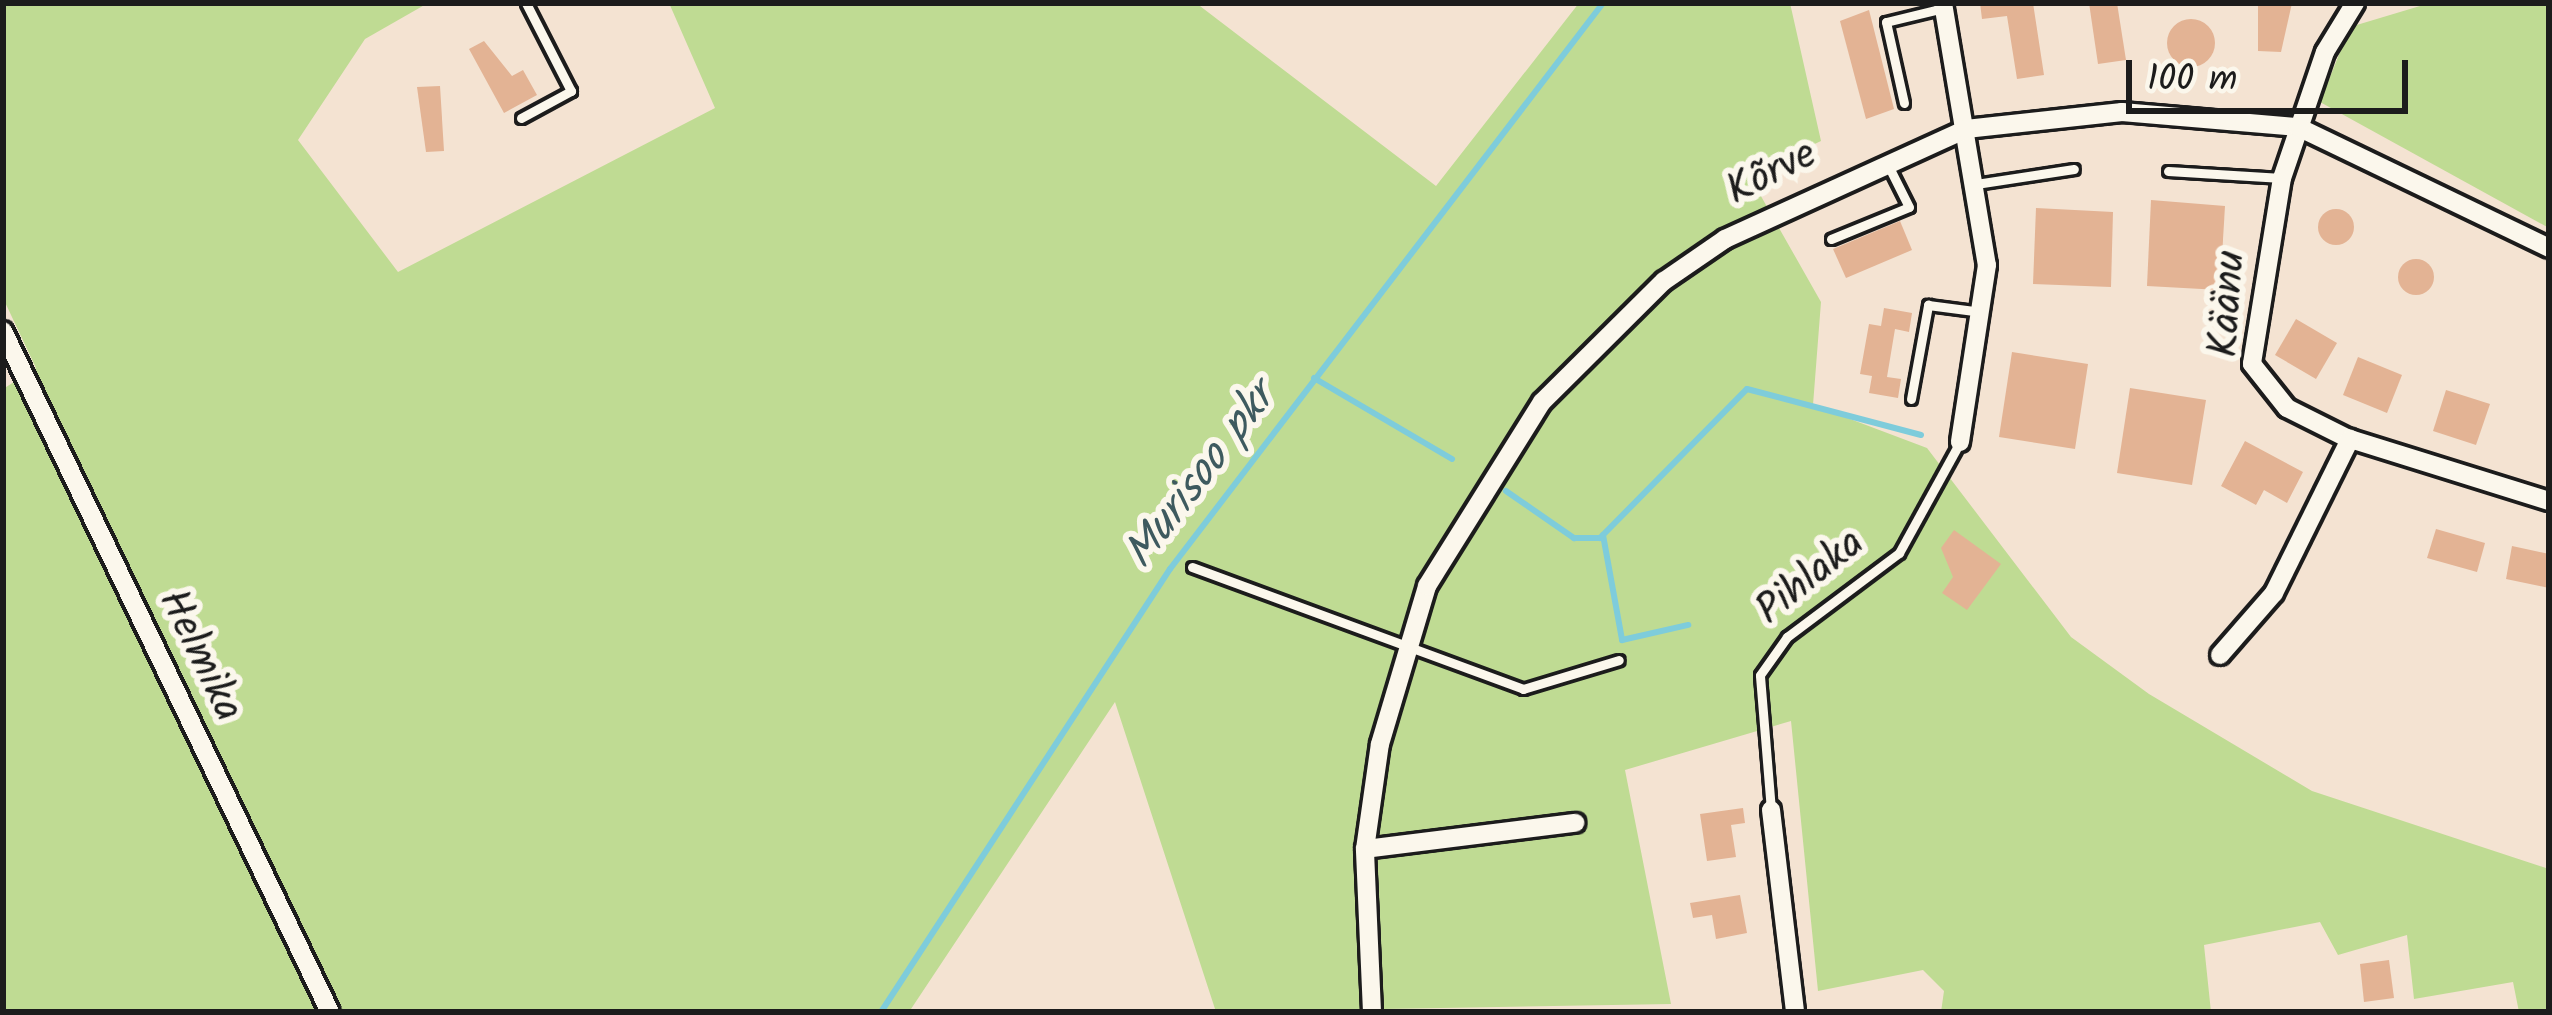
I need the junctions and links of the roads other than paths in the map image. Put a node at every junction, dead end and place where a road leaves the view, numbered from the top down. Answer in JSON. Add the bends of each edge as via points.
{"nodes":[{"id":1,"x":526,"y":3,"type":"edge"},
{"id":2,"x":2373,"y":3,"type":"edge"},
{"id":3,"x":1944,"y":5,"type":"edge"},
{"id":4,"x":2353,"y":6,"type":"edge"},
{"id":5,"x":1904,"y":103,"type":"dead end"},
{"id":6,"x":520,"y":118,"type":"dead end"},
{"id":7,"x":2298,"y":127,"type":"junction"},
{"id":8,"x":1966,"y":129,"type":"junction"},
{"id":9,"x":1886,"y":160,"type":"junction"},
{"id":10,"x":2074,"y":169,"type":"dead end"},
{"id":11,"x":2168,"y":171,"type":"dead end"},
{"id":12,"x":2282,"y":178,"type":"junction"},
{"id":13,"x":1976,"y":184,"type":"junction"},
{"id":14,"x":1831,"y":238,"type":"dead end"},
{"id":15,"x":2549,"y":248,"type":"edge"},
{"id":16,"x":1982,"y":312,"type":"junction"},
{"id":17,"x":3,"y":332,"type":"edge"},
{"id":18,"x":10,"y":365,"type":"edge"},
{"id":19,"x":1911,"y":399,"type":"dead end"},
{"id":20,"x":2350,"y":439,"type":"junction"},
{"id":21,"x":1960,"y":442,"type":"joint"},
{"id":22,"x":2549,"y":501,"type":"edge"},
{"id":23,"x":1192,"y":566,"type":"dead end"},
{"id":24,"x":1404,"y":644,"type":"junction"},
{"id":25,"x":2220,"y":655,"type":"dead end"},
{"id":26,"x":1619,"y":660,"type":"dead end"},
{"id":27,"x":1771,"y":811,"type":"joint"},
{"id":28,"x":1575,"y":823,"type":"dead end"},
{"id":29,"x":1365,"y":849,"type":"junction"},
{"id":30,"x":329,"y":1012,"type":"edge"},
{"id":31,"x":1372,"y":1012,"type":"edge"},
{"id":32,"x":1795,"y":1012,"type":"edge"}],
"edges":[{"from":1,"to":6,"type":"lane","via":[[571,91]]},
{"from":2,"to":4,"type":"street"},
{"from":3,"to":5,"type":"lane","via":[[1886,22]]},
{"from":3,"to":8,"type":"street","name":"Pihlaka"},
{"from":4,"to":7,"type":"street","name":"Käänu"},
{"from":7,"to":8,"type":"street","name":"Kõrve","via":[[2122,112]]},
{"from":7,"to":12,"type":"street","name":"Käänu"},
{"from":7,"to":15,"type":"street","name":"Kõrve"},
{"from":8,"to":9,"type":"street","name":"Kõrve"},
{"from":8,"to":13,"type":"street","name":"Pihlaka"},
{"from":9,"to":14,"type":"lane","via":[[1909,207]]},
{"from":9,"to":24,"type":"street","name":"Kõrve","via":[[1725,239],[1591,348],[1494,465]]},
{"from":10,"to":13,"type":"lane"},
{"from":11,"to":12,"type":"lane"},
{"from":12,"to":20,"type":"street","name":"Käänu","via":[[2252,364],[2287,408]]},
{"from":13,"to":16,"type":"street","name":"Pihlaka"},
{"from":16,"to":19,"type":"lane","via":[[1928,304]]},
{"from":16,"to":21,"type":"street","name":"Pihlaka"},
{"from":17,"to":18,"type":"street","name":"Helmika"},
{"from":18,"to":30,"type":"street","name":"Helmika"},
{"from":20,"to":22,"type":"street","name":"Käänu"},
{"from":20,"to":25,"type":"street","via":[[2274,593]]},
{"from":21,"to":27,"type":"lane","name":"Pihlaka","via":[[1900,553],[1787,637],[1760,675]]},
{"from":23,"to":24,"type":"lane"},
{"from":24,"to":26,"type":"lane","via":[[1523,689]]},
{"from":24,"to":29,"type":"street","name":"Kõrve"},
{"from":27,"to":32,"type":"street","name":"Pihlaka"},
{"from":28,"to":29,"type":"street"},
{"from":29,"to":31,"type":"street","name":"Kõrve"}]}
